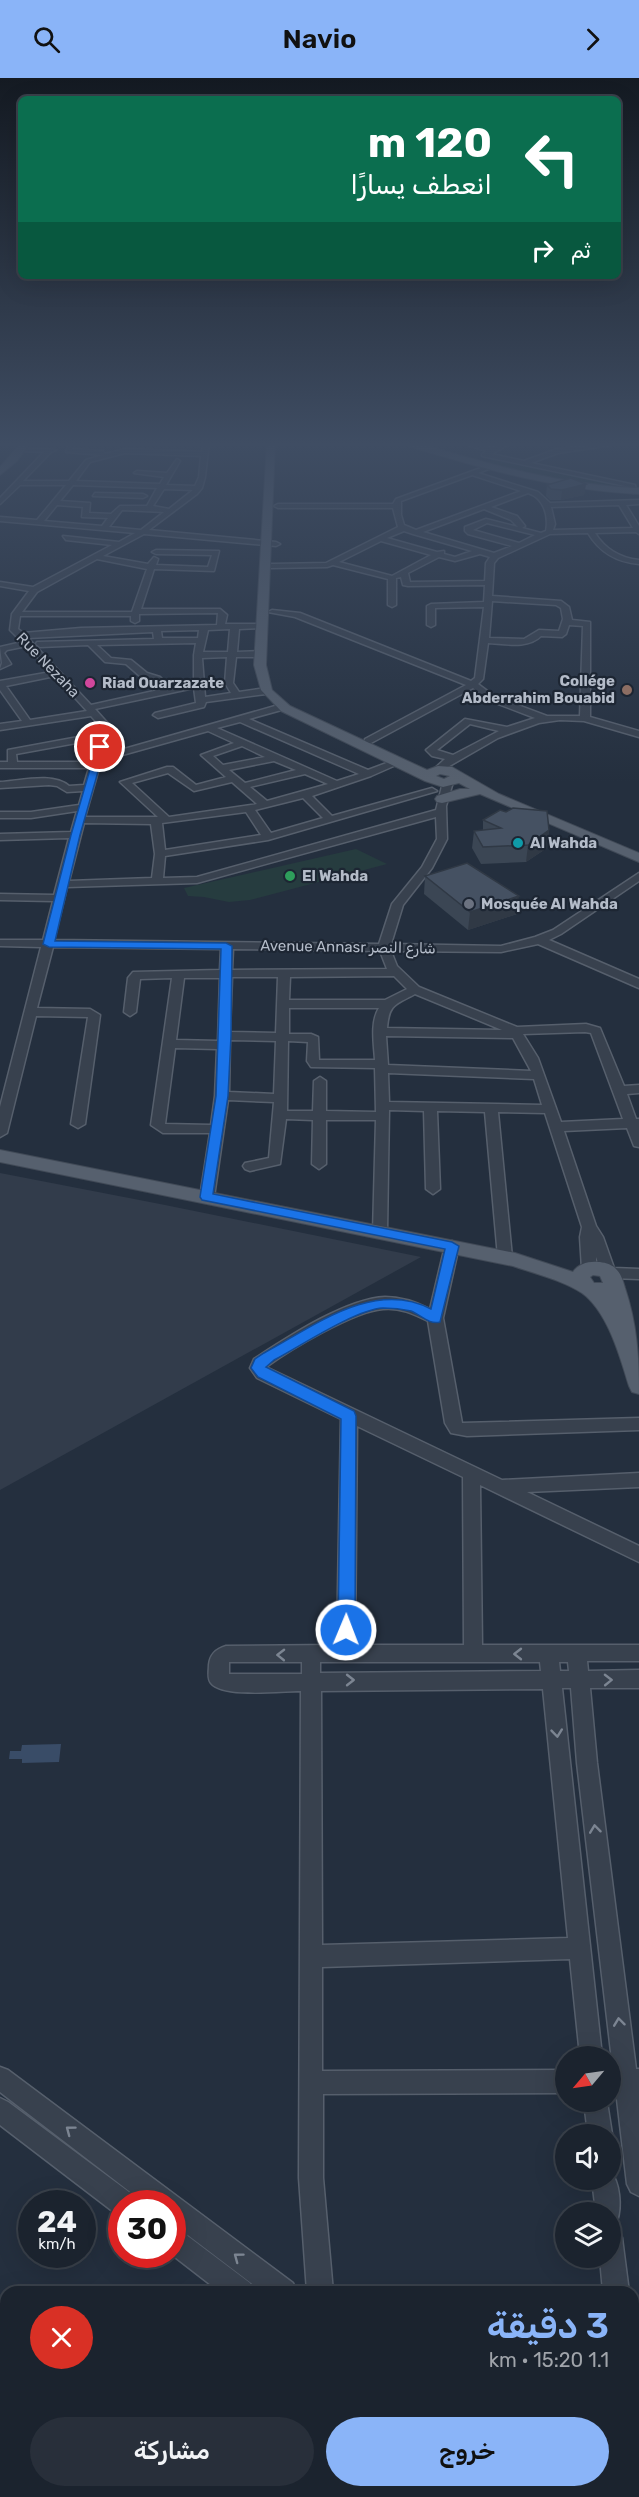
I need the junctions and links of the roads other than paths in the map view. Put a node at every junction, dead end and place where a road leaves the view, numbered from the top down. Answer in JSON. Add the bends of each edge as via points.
{"nodes":[{"id":1,"x":155,"y":556,"type":"edge"},
{"id":2,"x":188,"y":556,"type":"edge"},
{"id":3,"x":215,"y":556,"type":"edge"},
{"id":4,"x":270,"y":556,"type":"edge"},
{"id":5,"x":273,"y":556,"type":"edge"},
{"id":6,"x":348,"y":556,"type":"edge"},
{"id":7,"x":434,"y":556,"type":"edge"},
{"id":8,"x":446,"y":556,"type":"edge"},
{"id":9,"x":467,"y":556,"type":"edge"},
{"id":10,"x":495,"y":556,"type":"edge"},
{"id":11,"x":615,"y":556,"type":"edge"},
{"id":12,"x":96,"y":557,"type":"joint"},
{"id":13,"x":639,"y":562,"type":"edge"},
{"id":14,"x":334,"y":563,"type":"junction"},
{"id":15,"x":274,"y":566,"type":"junction"},
{"id":16,"x":152,"y":567,"type":"junction"},
{"id":17,"x":184,"y":568,"type":"junction"},
{"id":18,"x":404,"y":571,"type":"junction"},
{"id":19,"x":392,"y":578,"type":"junction"},
{"id":20,"x":489,"y":583,"type":"junction"},
{"id":21,"x":0,"y":584,"type":"edge"},
{"id":22,"x":34,"y":590,"type":"junction"},
{"id":23,"x":488,"y":601,"type":"junction"},
{"id":24,"x":392,"y":605,"type":"dead end"},
{"id":25,"x":136,"y":613,"type":"junction"},
{"id":26,"x":16,"y":614,"type":"junction"},
{"id":27,"x":84,"y":615,"type":"junction"},
{"id":28,"x":566,"y":621,"type":"junction"},
{"id":29,"x":266,"y":623,"type":"junction"},
{"id":30,"x":431,"y":625,"type":"dead end"},
{"id":31,"x":221,"y":626,"type":"junction"},
{"id":32,"x":235,"y":626,"type":"junction"},
{"id":33,"x":204,"y":627,"type":"junction"},
{"id":34,"x":157,"y":628,"type":"junction"},
{"id":35,"x":136,"y":630,"type":"junction"},
{"id":36,"x":81,"y":632,"type":"junction"},
{"id":37,"x":53,"y":634,"type":"junction"},
{"id":38,"x":200,"y":640,"type":"junction"},
{"id":39,"x":485,"y":640,"type":"junction"},
{"id":40,"x":158,"y":641,"type":"junction"},
{"id":41,"x":31,"y":643,"type":"junction"},
{"id":42,"x":91,"y":644,"type":"junction"},
{"id":43,"x":0,"y":652,"type":"edge"},
{"id":44,"x":232,"y":654,"type":"junction"},
{"id":45,"x":260,"y":654,"type":"junction"},
{"id":46,"x":198,"y":655,"type":"junction"},
{"id":47,"x":0,"y":666,"type":"edge"},
{"id":48,"x":57,"y":673,"type":"junction"},
{"id":49,"x":0,"y":684,"type":"edge"},
{"id":50,"x":198,"y":684,"type":"junction"},
{"id":51,"x":474,"y":685,"type":"junction"},
{"id":52,"x":169,"y":690,"type":"junction"},
{"id":53,"x":266,"y":691,"type":"junction"},
{"id":54,"x":237,"y":695,"type":"junction"},
{"id":55,"x":201,"y":700,"type":"junction"},
{"id":56,"x":282,"y":707,"type":"junction"},
{"id":57,"x":91,"y":710,"type":"junction"},
{"id":58,"x":158,"y":715,"type":"dead end"},
{"id":59,"x":544,"y":718,"type":"junction"},
{"id":60,"x":585,"y":718,"type":"junction"},
{"id":61,"x":241,"y":719,"type":"junction"},
{"id":62,"x":28,"y":723,"type":"junction"},
{"id":63,"x":0,"y":727,"type":"edge"},
{"id":64,"x":209,"y":728,"type":"junction"},
{"id":65,"x":504,"y":729,"type":"junction"},
{"id":66,"x":108,"y":732,"type":"junction"},
{"id":67,"x":639,"y":734,"type":"edge"},
{"id":68,"x":368,"y":741,"type":"junction"},
{"id":69,"x":120,"y":743,"type":"dead end"},
{"id":70,"x":242,"y":743,"type":"junction"},
{"id":71,"x":303,"y":746,"type":"junction"},
{"id":72,"x":128,"y":751,"type":"junction"},
{"id":73,"x":277,"y":758,"type":"junction"},
{"id":74,"x":452,"y":759,"type":"junction"},
{"id":75,"x":400,"y":761,"type":"junction"},
{"id":76,"x":97,"y":762,"type":"junction"},
{"id":77,"x":416,"y":762,"type":"junction"},
{"id":78,"x":0,"y":765,"type":"edge"},
{"id":79,"x":13,"y":765,"type":"junction"},
{"id":80,"x":222,"y":768,"type":"junction"},
{"id":81,"x":306,"y":771,"type":"junction"},
{"id":82,"x":368,"y":774,"type":"junction"},
{"id":83,"x":235,"y":778,"type":"junction"},
{"id":84,"x":453,"y":779,"type":"junction"},
{"id":85,"x":0,"y":785,"type":"edge"},
{"id":86,"x":337,"y":785,"type":"junction"},
{"id":87,"x":436,"y":785,"type":"junction"},
{"id":88,"x":244,"y":786,"type":"junction"},
{"id":89,"x":88,"y":788,"type":"junction"},
{"id":90,"x":475,"y":793,"type":"junction"},
{"id":91,"x":304,"y":794,"type":"junction"},
{"id":92,"x":494,"y":797,"type":"junction"},
{"id":93,"x":264,"y":804,"type":"junction"},
{"id":94,"x":84,"y":807,"type":"junction"},
{"id":95,"x":248,"y":807,"type":"junction"},
{"id":96,"x":0,"y":815,"type":"edge"},
{"id":97,"x":79,"y":820,"type":"junction"},
{"id":98,"x":162,"y":820,"type":"junction"},
{"id":99,"x":332,"y":820,"type":"junction"},
{"id":100,"x":75,"y":835,"type":"junction"},
{"id":101,"x":0,"y":837,"type":"edge"},
{"id":102,"x":268,"y":837,"type":"junction"},
{"id":103,"x":160,"y":854,"type":"junction"},
{"id":104,"x":639,"y":858,"type":"edge"},
{"id":105,"x":639,"y":876,"type":"edge"},
{"id":106,"x":155,"y":881,"type":"junction"},
{"id":107,"x":63,"y":884,"type":"junction"},
{"id":108,"x":0,"y":897,"type":"edge"},
{"id":109,"x":59,"y":898,"type":"junction"},
{"id":110,"x":539,"y":940,"type":"junction"},
{"id":111,"x":0,"y":943,"type":"edge"},
{"id":112,"x":49,"y":944,"type":"junction"},
{"id":113,"x":226,"y":946,"type":"junction"},
{"id":114,"x":384,"y":947,"type":"junction"},
{"id":115,"x":395,"y":972,"type":"junction"},
{"id":116,"x":284,"y":974,"type":"junction"},
{"id":117,"x":178,"y":975,"type":"junction"},
{"id":118,"x":227,"y":975,"type":"junction"},
{"id":119,"x":639,"y":984,"type":"edge"},
{"id":120,"x":415,"y":990,"type":"junction"},
{"id":121,"x":283,"y":1004,"type":"junction"},
{"id":122,"x":387,"y":1004,"type":"junction"},
{"id":123,"x":30,"y":1012,"type":"junction"},
{"id":124,"x":130,"y":1012,"type":"dead end"},
{"id":125,"x":380,"y":1032,"type":"junction"},
{"id":126,"x":516,"y":1033,"type":"junction"},
{"id":127,"x":281,"y":1037,"type":"junction"},
{"id":128,"x":225,"y":1040,"type":"junction"},
{"id":129,"x":170,"y":1044,"type":"junction"},
{"id":130,"x":381,"y":1067,"type":"junction"},
{"id":131,"x":539,"y":1075,"type":"junction"},
{"id":132,"x":320,"y":1081,"type":"dead end"},
{"id":133,"x":639,"y":1089,"type":"edge"},
{"id":134,"x":618,"y":1090,"type":"junction"},
{"id":135,"x":222,"y":1096,"type":"junction"},
{"id":136,"x":281,"y":1098,"type":"junction"},
{"id":137,"x":429,"y":1107,"type":"junction"},
{"id":138,"x":491,"y":1108,"type":"junction"},
{"id":139,"x":550,"y":1109,"type":"junction"},
{"id":140,"x":383,"y":1111,"type":"junction"},
{"id":141,"x":280,"y":1115,"type":"junction"},
{"id":142,"x":320,"y":1116,"type":"junction"},
{"id":143,"x":635,"y":1123,"type":"edge"},
{"id":144,"x":78,"y":1124,"type":"dead end"},
{"id":145,"x":557,"y":1127,"type":"junction"},
{"id":146,"x":217,"y":1129,"type":"junction"},
{"id":147,"x":0,"y":1133,"type":"edge"},
{"id":148,"x":639,"y":1143,"type":"edge"},
{"id":149,"x":0,"y":1156,"type":"edge"},
{"id":150,"x":319,"y":1164,"type":"dead end"},
{"id":151,"x":250,"y":1166,"type":"dead end"},
{"id":152,"x":433,"y":1189,"type":"dead end"},
{"id":153,"x":207,"y":1197,"type":"junction"},
{"id":154,"x":380,"y":1232,"type":"junction"},
{"id":155,"x":452,"y":1246,"type":"junction"},
{"id":156,"x":510,"y":1259,"type":"junction"},
{"id":157,"x":639,"y":1275,"type":"edge"},
{"id":158,"x":600,"y":1278,"type":"junction"},
{"id":159,"x":435,"y":1318,"type":"junction"},
{"id":160,"x":637,"y":1373,"type":"edge"},
{"id":161,"x":349,"y":1416,"type":"junction"},
{"id":162,"x":639,"y":1424,"type":"edge"},
{"id":163,"x":471,"y":1472,"type":"junction"},
{"id":164,"x":639,"y":1480,"type":"edge"},
{"id":165,"x":501,"y":1486,"type":"junction"},
{"id":166,"x":639,"y":1554,"type":"edge"},
{"id":167,"x":639,"y":1653,"type":"edge"},
{"id":168,"x":346,"y":1654,"type":"junction"},
{"id":169,"x":473,"y":1654,"type":"junction"},
{"id":170,"x":549,"y":1654,"type":"junction"},
{"id":171,"x":577,"y":1654,"type":"junction"},
{"id":172,"x":310,"y":1656,"type":"junction"},
{"id":173,"x":639,"y":1679,"type":"edge"},
{"id":174,"x":310,"y":1680,"type":"junction"},
{"id":175,"x":552,"y":1680,"type":"junction"},
{"id":176,"x":580,"y":1680,"type":"junction"},
{"id":177,"x":580,"y":1948,"type":"junction"},
{"id":178,"x":310,"y":1956,"type":"junction"},
{"id":179,"x":590,"y":2046,"type":"edge"},
{"id":180,"x":0,"y":2078,"type":"edge"},
{"id":181,"x":625,"y":2080,"type":"edge"},
{"id":182,"x":555,"y":2081,"type":"edge"},
{"id":183,"x":311,"y":2083,"type":"junction"},
{"id":184,"x":0,"y":2110,"type":"edge"},
{"id":185,"x":102,"y":2155,"type":"junction"},
{"id":186,"x":89,"y":2177,"type":"junction"},
{"id":187,"x":131,"y":2177,"type":"junction"},
{"id":188,"x":639,"y":2184,"type":"edge"},
{"id":189,"x":126,"y":2190,"type":"edge"},
{"id":190,"x":148,"y":2190,"type":"edge"},
{"id":191,"x":108,"y":2191,"type":"edge"},
{"id":192,"x":186,"y":2218,"type":"edge"},
{"id":193,"x":186,"y":2251,"type":"edge"},
{"id":194,"x":613,"y":2268,"type":"edge"},
{"id":195,"x":233,"y":2286,"type":"edge"},
{"id":196,"x":276,"y":2286,"type":"edge"},
{"id":197,"x":320,"y":2286,"type":"edge"},
{"id":198,"x":615,"y":2286,"type":"edge"}],
"edges":[{"from":1,"to":16,"type":"street"},
{"from":2,"to":17,"type":"street"},
{"from":3,"to":17,"type":"street","via":[[213,567]]},
{"from":4,"to":29,"type":"main road"},
{"from":5,"to":15,"type":"main road"},
{"from":6,"to":14,"type":"street"},
{"from":7,"to":18,"type":"street"},
{"from":8,"to":9,"type":"street","via":[[458,559]]},
{"from":10,"to":20,"type":"street","via":[[490,563]]},
{"from":11,"to":13,"type":"street"},
{"from":12,"to":16,"type":"street"},
{"from":12,"to":22,"type":"street","name":"Rue Nezaha"},
{"from":14,"to":15,"type":"street"},
{"from":14,"to":19,"type":"street"},
{"from":15,"to":29,"type":"main road"},
{"from":16,"to":17,"type":"street"},
{"from":16,"to":25,"type":"street"},
{"from":18,"to":19,"type":"street"},
{"from":18,"to":20,"type":"street","via":[[408,584]]},
{"from":19,"to":24,"type":"street"},
{"from":20,"to":23,"type":"street"},
{"from":21,"to":22,"type":"street"},
{"from":22,"to":26,"type":"street","name":"Rue Nezaha"},
{"from":23,"to":28,"type":"street","via":[[563,604]]},
{"from":23,"to":30,"type":"street","via":[[434,604],[430,607]]},
{"from":23,"to":39,"type":"street"},
{"from":25,"to":27,"type":"street"},
{"from":25,"to":31,"type":"street","via":[[220,611]]},
{"from":25,"to":35,"type":"street"},
{"from":26,"to":27,"type":"street"},
{"from":26,"to":41,"type":"street","name":"Rue Nezaha","via":[[13,626]]},
{"from":27,"to":36,"type":"street"},
{"from":28,"to":39,"type":"street","via":[[562,634],[539,633],[524,642]]},
{"from":28,"to":60,"type":"street","via":[[588,625]]},
{"from":29,"to":32,"type":"street"},
{"from":29,"to":45,"type":"main road"},
{"from":29,"to":51,"type":"street","via":[[297,615]]},
{"from":29,"to":68,"type":"main road","via":[[270,673],[280,695],[302,711]]},
{"from":31,"to":32,"type":"street"},
{"from":31,"to":33,"type":"street"},
{"from":32,"to":44,"type":"street"},
{"from":33,"to":34,"type":"street"},
{"from":33,"to":38,"type":"street"},
{"from":34,"to":35,"type":"street"},
{"from":34,"to":40,"type":"street"},
{"from":35,"to":36,"type":"street"},
{"from":36,"to":37,"type":"street"},
{"from":37,"to":41,"type":"street"},
{"from":37,"to":41,"type":"street"},
{"from":38,"to":40,"type":"street"},
{"from":38,"to":46,"type":"street"},
{"from":39,"to":51,"type":"street","via":[[480,674]]},
{"from":40,"to":42,"type":"street"},
{"from":41,"to":42,"type":"street"},
{"from":41,"to":43,"type":"street"},
{"from":41,"to":48,"type":"street","name":"Rue Nezaha"},
{"from":42,"to":52,"type":"street","via":[[108,660],[128,662]]},
{"from":43,"to":47,"type":"street","via":[[7,664]]},
{"from":44,"to":45,"type":"street"},
{"from":44,"to":46,"type":"street"},
{"from":44,"to":54,"type":"street","via":[[229,682]]},
{"from":45,"to":53,"type":"main road","via":[[260,678]]},
{"from":46,"to":50,"type":"street"},
{"from":48,"to":49,"type":"street"},
{"from":48,"to":57,"type":"street","name":"Rue Nezaha"},
{"from":49,"to":62,"type":"street","via":[[13,708]]},
{"from":50,"to":52,"type":"street"},
{"from":50,"to":55,"type":"street"},
{"from":51,"to":59,"type":"street","via":[[491,698]]},
{"from":51,"to":68,"type":"street"},
{"from":52,"to":57,"type":"street"},
{"from":53,"to":54,"type":"street"},
{"from":53,"to":56,"type":"main road"},
{"from":54,"to":55,"type":"street"},
{"from":55,"to":58,"type":"street","via":[[201,705]]},
{"from":56,"to":61,"type":"street"},
{"from":56,"to":75,"type":"main road"},
{"from":57,"to":62,"type":"street"},
{"from":57,"to":66,"type":"street","name":"Rue Nezaha"},
{"from":59,"to":60,"type":"street"},
{"from":59,"to":65,"type":"street"},
{"from":60,"to":67,"type":"street"},
{"from":61,"to":64,"type":"street"},
{"from":61,"to":71,"type":"street"},
{"from":62,"to":63,"type":"street"},
{"from":64,"to":70,"type":"street"},
{"from":64,"to":72,"type":"street"},
{"from":65,"to":74,"type":"street"},
{"from":65,"to":74,"type":"street","via":[[468,721],[431,750]]},
{"from":66,"to":76,"type":"street"},
{"from":66,"to":79,"type":"street","via":[[14,751]]},
{"from":68,"to":77,"type":"main road"},
{"from":69,"to":72,"type":"street"},
{"from":70,"to":73,"type":"street"},
{"from":70,"to":80,"type":"street","via":[[206,754]]},
{"from":71,"to":73,"type":"street"},
{"from":71,"to":82,"type":"street"},
{"from":72,"to":76,"type":"street"},
{"from":73,"to":80,"type":"street"},
{"from":73,"to":81,"type":"street"},
{"from":74,"to":77,"type":"main road"},
{"from":74,"to":84,"type":"street"},
{"from":74,"to":87,"type":"street"},
{"from":75,"to":82,"type":"street"},
{"from":75,"to":87,"type":"main road"},
{"from":76,"to":79,"type":"street"},
{"from":76,"to":89,"type":"street"},
{"from":77,"to":87,"type":"main road"},
{"from":78,"to":79,"type":"street"},
{"from":80,"to":83,"type":"street"},
{"from":81,"to":86,"type":"street"},
{"from":81,"to":88,"type":"street"},
{"from":82,"to":86,"type":"street"},
{"from":83,"to":88,"type":"street"},
{"from":83,"to":98,"type":"street","via":[[194,788],[170,769],[125,782]]},
{"from":84,"to":87,"type":"main road"},
{"from":84,"to":90,"type":"main road"},
{"from":84,"to":92,"type":"main road"},
{"from":85,"to":89,"type":"street","via":[[49,782],[60,783],[67,789]]},
{"from":86,"to":91,"type":"street"},
{"from":87,"to":90,"type":"main road","via":[[460,793]]},
{"from":87,"to":99,"type":"street"},
{"from":87,"to":106,"type":"street","via":[[197,880]]},
{"from":87,"to":114,"type":"street","via":[[442,838],[436,853],[398,904]]},
{"from":88,"to":93,"type":"street"},
{"from":89,"to":94,"type":"street"},
{"from":90,"to":92,"type":"main road"},
{"from":91,"to":93,"type":"street"},
{"from":91,"to":99,"type":"street"},
{"from":92,"to":104,"type":"main road"},
{"from":93,"to":95,"type":"street"},
{"from":94,"to":96,"type":"street"},
{"from":94,"to":97,"type":"street"},
{"from":95,"to":98,"type":"street"},
{"from":95,"to":102,"type":"street"},
{"from":97,"to":98,"type":"street"},
{"from":97,"to":100,"type":"street"},
{"from":98,"to":103,"type":"street"},
{"from":99,"to":102,"type":"street"},
{"from":100,"to":101,"type":"street"},
{"from":100,"to":107,"type":"street"},
{"from":102,"to":103,"type":"street"},
{"from":103,"to":106,"type":"street"},
{"from":105,"to":110,"type":"street","name":"Avenue Annasr شارع النصر"},
{"from":106,"to":107,"type":"street"},
{"from":107,"to":109,"type":"street"},
{"from":108,"to":109,"type":"street"},
{"from":109,"to":112,"type":"street"},
{"from":110,"to":114,"type":"street","name":"Avenue Annasr شارع النصر","via":[[501,949]]},
{"from":110,"to":119,"type":"street"},
{"from":111,"to":112,"type":"street","name":"Avenue Annasr شارع النصر"},
{"from":112,"to":113,"type":"street","name":"Avenue Annasr شارع النصر"},
{"from":112,"to":123,"type":"street"},
{"from":113,"to":114,"type":"street","name":"Avenue Annasr شارع النصر"},
{"from":113,"to":118,"type":"street"},
{"from":114,"to":115,"type":"street"},
{"from":115,"to":116,"type":"street"},
{"from":115,"to":120,"type":"street"},
{"from":116,"to":118,"type":"street"},
{"from":116,"to":121,"type":"street"},
{"from":117,"to":118,"type":"street"},
{"from":117,"to":124,"type":"street","via":[[135,977]]},
{"from":117,"to":129,"type":"street"},
{"from":118,"to":128,"type":"street"},
{"from":120,"to":122,"type":"street"},
{"from":120,"to":126,"type":"street"},
{"from":121,"to":122,"type":"street"},
{"from":121,"to":127,"type":"street"},
{"from":122,"to":125,"type":"street"},
{"from":123,"to":144,"type":"street","via":[[94,1015]]},
{"from":123,"to":147,"type":"street"},
{"from":125,"to":126,"type":"street"},
{"from":125,"to":130,"type":"street"},
{"from":126,"to":131,"type":"street"},
{"from":126,"to":134,"type":"street","via":[[593,1029]]},
{"from":127,"to":128,"type":"street"},
{"from":127,"to":130,"type":"street","via":[[313,1038],[316,1064]]},
{"from":127,"to":136,"type":"street"},
{"from":128,"to":129,"type":"street"},
{"from":128,"to":135,"type":"street"},
{"from":129,"to":146,"type":"street","via":[[159,1126]]},
{"from":130,"to":131,"type":"street"},
{"from":130,"to":140,"type":"street"},
{"from":131,"to":139,"type":"street"},
{"from":132,"to":142,"type":"street"},
{"from":133,"to":134,"type":"street"},
{"from":134,"to":143,"type":"street"},
{"from":135,"to":136,"type":"street"},
{"from":135,"to":146,"type":"street"},
{"from":136,"to":141,"type":"street"},
{"from":137,"to":138,"type":"street"},
{"from":137,"to":140,"type":"street"},
{"from":137,"to":152,"type":"street"},
{"from":138,"to":139,"type":"street"},
{"from":138,"to":156,"type":"street"},
{"from":139,"to":145,"type":"street"},
{"from":140,"to":142,"type":"street"},
{"from":140,"to":154,"type":"street"},
{"from":141,"to":142,"type":"street"},
{"from":141,"to":151,"type":"street","via":[[275,1161]]},
{"from":142,"to":150,"type":"street"},
{"from":143,"to":145,"type":"street"},
{"from":143,"to":148,"type":"street"},
{"from":145,"to":158,"type":"street","via":[[596,1237]]},
{"from":146,"to":153,"type":"street"},
{"from":149,"to":153,"type":"main road"},
{"from":153,"to":154,"type":"main road"},
{"from":154,"to":155,"type":"main road"},
{"from":155,"to":156,"type":"main road"},
{"from":155,"to":159,"type":"street"},
{"from":156,"to":158,"type":"main road","via":[[565,1276]]},
{"from":157,"to":158,"type":"street"},
{"from":158,"to":160,"type":"main road","via":[[603,1304],[627,1344]]},
{"from":159,"to":161,"type":"street","via":[[401,1304],[381,1303],[359,1309],[258,1368]]},
{"from":159,"to":162,"type":"street","via":[[453,1423],[462,1430]]},
{"from":161,"to":163,"type":"street"},
{"from":161,"to":168,"type":"street"},
{"from":163,"to":165,"type":"street"},
{"from":163,"to":169,"type":"street"},
{"from":164,"to":165,"type":"street"},
{"from":165,"to":166,"type":"street"},
{"from":167,"to":171,"type":"street"},
{"from":168,"to":169,"type":"street"},
{"from":168,"to":172,"type":"street"},
{"from":170,"to":169,"type":"street","one_way":true},
{"from":170,"to":171,"type":"street"},
{"from":170,"to":175,"type":"street"},
{"from":171,"to":176,"type":"street"},
{"from":172,"to":174,"type":"street"},
{"from":172,"to":174,"type":"street","one_way":true,"via":[[223,1655],[219,1659],[218,1677],[226,1683]]},
{"from":176,"to":173,"type":"street","one_way":true},
{"from":174,"to":175,"type":"street","one_way":true},
{"from":174,"to":178,"type":"street"},
{"from":175,"to":176,"type":"street"},
{"from":175,"to":177,"type":"street","one_way":true},
{"from":181,"to":176,"type":"street","one_way":true},
{"from":177,"to":178,"type":"street"},
{"from":177,"to":179,"type":"street"},
{"from":178,"to":183,"type":"street"},
{"from":185,"to":180,"type":"street","one_way":true},
{"from":181,"to":188,"type":"street"},
{"from":182,"to":183,"type":"street"},
{"from":183,"to":197,"type":"street","via":[[311,2178]]},
{"from":184,"to":186,"type":"street"},
{"from":185,"to":186,"type":"street"},
{"from":185,"to":187,"type":"street"},
{"from":186,"to":191,"type":"street"},
{"from":187,"to":189,"type":"street"},
{"from":187,"to":190,"type":"street"},
{"from":196,"to":192,"type":"street","one_way":true},
{"from":193,"to":195,"type":"street"},
{"from":194,"to":198,"type":"street"}]}
